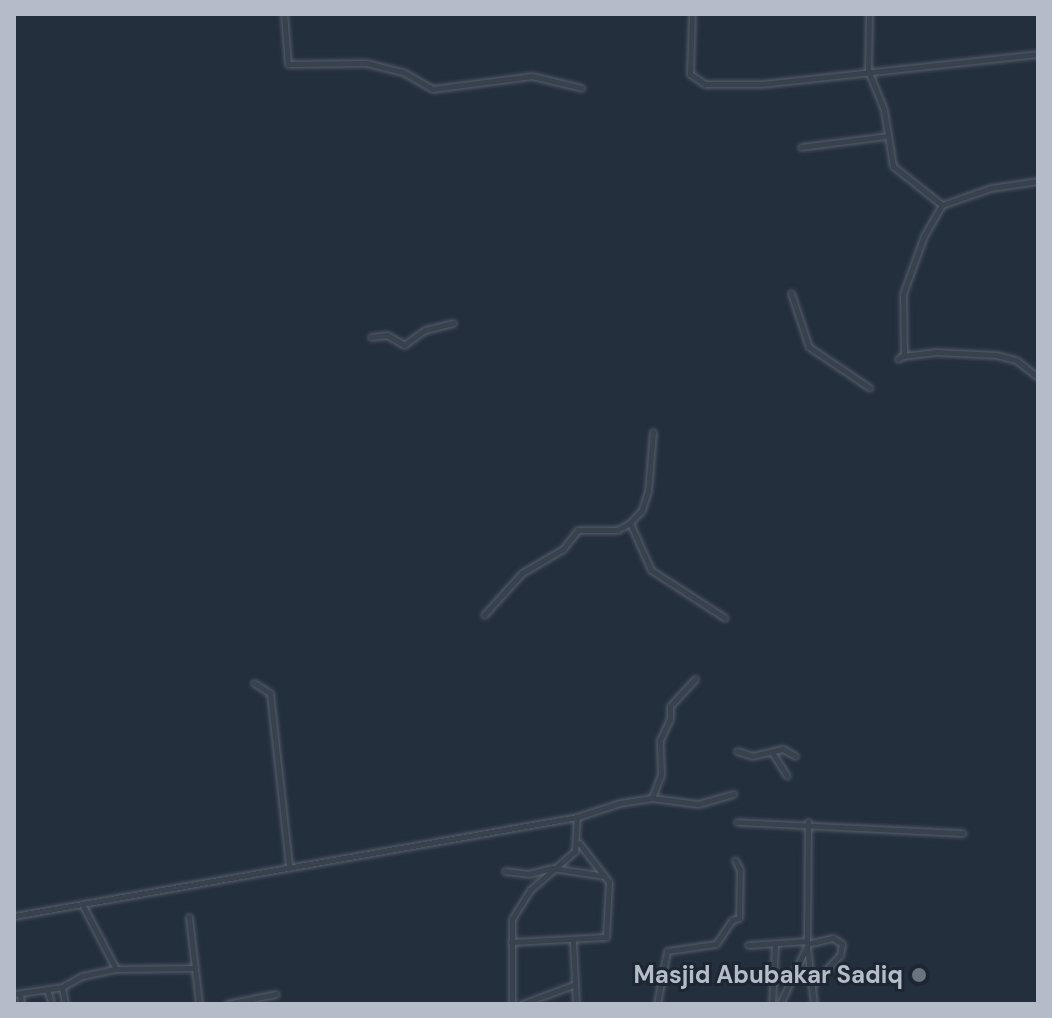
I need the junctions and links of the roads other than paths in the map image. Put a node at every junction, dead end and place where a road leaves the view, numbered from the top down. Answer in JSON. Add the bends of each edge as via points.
{"nodes":[{"id":1,"x":284,"y":14,"type":"edge"},
{"id":2,"x":692,"y":14,"type":"edge"},
{"id":3,"x":869,"y":14,"type":"edge"},
{"id":4,"x":1038,"y":54,"type":"edge"},
{"id":5,"x":868,"y":70,"type":"junction"},
{"id":6,"x":582,"y":88,"type":"dead end"},
{"id":7,"x":887,"y":136,"type":"junction"},
{"id":8,"x":801,"y":147,"type":"dead end"},
{"id":9,"x":1038,"y":181,"type":"edge"},
{"id":10,"x":942,"y":205,"type":"junction"},
{"id":11,"x":791,"y":293,"type":"dead end"},
{"id":12,"x":453,"y":323,"type":"dead end"},
{"id":13,"x":371,"y":337,"type":"dead end"},
{"id":14,"x":1038,"y":377,"type":"edge"},
{"id":15,"x":870,"y":388,"type":"dead end"},
{"id":16,"x":653,"y":432,"type":"dead end"},
{"id":17,"x":630,"y":523,"type":"junction"},
{"id":18,"x":484,"y":615,"type":"dead end"},
{"id":19,"x":725,"y":618,"type":"dead end"},
{"id":20,"x":695,"y":679,"type":"dead end"},
{"id":21,"x":254,"y":683,"type":"dead end"},
{"id":22,"x":737,"y":751,"type":"dead end"},
{"id":23,"x":772,"y":752,"type":"junction"},
{"id":24,"x":795,"y":756,"type":"dead end"},
{"id":25,"x":787,"y":776,"type":"dead end"},
{"id":26,"x":734,"y":794,"type":"dead end"},
{"id":27,"x":652,"y":798,"type":"junction"},
{"id":28,"x":577,"y":817,"type":"junction"},
{"id":29,"x":808,"y":821,"type":"junction"},
{"id":30,"x":737,"y":822,"type":"dead end"},
{"id":31,"x":963,"y":833,"type":"dead end"},
{"id":32,"x":579,"y":843,"type":"junction"},
{"id":33,"x":735,"y":860,"type":"dead end"},
{"id":34,"x":289,"y":865,"type":"junction"},
{"id":35,"x":552,"y":868,"type":"junction"},
{"id":36,"x":505,"y":871,"type":"dead end"},
{"id":37,"x":604,"y":876,"type":"junction"},
{"id":38,"x":82,"y":904,"type":"junction"},
{"id":39,"x":14,"y":916,"type":"edge"},
{"id":40,"x":189,"y":917,"type":"dead end"},
{"id":41,"x":511,"y":942,"type":"junction"},
{"id":42,"x":573,"y":942,"type":"junction"},
{"id":43,"x":807,"y":944,"type":"junction"},
{"id":44,"x":748,"y":945,"type":"dead end"},
{"id":45,"x":775,"y":945,"type":"junction"},
{"id":46,"x":195,"y":968,"type":"junction"},
{"id":47,"x":116,"y":969,"type":"junction"},
{"id":48,"x":573,"y":985,"type":"junction"},
{"id":49,"x":812,"y":985,"type":"junction"},
{"id":50,"x":62,"y":987,"type":"junction"},
{"id":51,"x":47,"y":989,"type":"junction"},
{"id":52,"x":17,"y":994,"type":"edge"},
{"id":53,"x":276,"y":994,"type":"dead end"},
{"id":54,"x":51,"y":1002,"type":"edge"},
{"id":55,"x":21,"y":1004,"type":"edge"},
{"id":56,"x":65,"y":1004,"type":"edge"},
{"id":57,"x":199,"y":1004,"type":"edge"},
{"id":58,"x":227,"y":1004,"type":"edge"},
{"id":59,"x":512,"y":1004,"type":"edge"},
{"id":60,"x":522,"y":1004,"type":"edge"},
{"id":61,"x":576,"y":1004,"type":"edge"},
{"id":62,"x":657,"y":1004,"type":"edge"},
{"id":63,"x":772,"y":1004,"type":"edge"},
{"id":64,"x":780,"y":1004,"type":"edge"},
{"id":65,"x":814,"y":1004,"type":"edge"}],
"edges":[{"from":1,"to":6,"type":"street","via":[[288,64],[366,63],[403,72],[432,89],[532,76]]},
{"from":2,"to":5,"type":"street","via":[[690,74],[705,84],[762,84]]},
{"from":3,"to":5,"type":"street"},
{"from":4,"to":5,"type":"street"},
{"from":5,"to":7,"type":"street","via":[[882,101]]},
{"from":7,"to":8,"type":"street"},
{"from":7,"to":10,"type":"street","via":[[898,173]]},
{"from":9,"to":10,"type":"street","via":[[991,188]]},
{"from":10,"to":14,"type":"street","via":[[924,236],[903,294],[900,358],[936,352],[996,355],[1016,360]]},
{"from":11,"to":15,"type":"street","via":[[809,347]]},
{"from":12,"to":13,"type":"street","via":[[425,330],[404,345],[387,335]]},
{"from":16,"to":17,"type":"street","via":[[648,491],[642,510]]},
{"from":17,"to":18,"type":"street","via":[[617,530],[578,530],[563,549],[522,573]]},
{"from":17,"to":19,"type":"street","via":[[651,570]]},
{"from":20,"to":27,"type":"street","via":[[670,706],[660,740],[661,775]]},
{"from":21,"to":34,"type":"street","via":[[270,693]]},
{"from":22,"to":23,"type":"street","via":[[752,756]]},
{"from":23,"to":24,"type":"street","via":[[783,749]]},
{"from":23,"to":25,"type":"street"},
{"from":26,"to":27,"type":"street","via":[[698,804]]},
{"from":27,"to":28,"type":"street"},
{"from":28,"to":32,"type":"street"},
{"from":28,"to":34,"type":"street"},
{"from":29,"to":30,"type":"street"},
{"from":29,"to":31,"type":"street"},
{"from":29,"to":43,"type":"street"},
{"from":32,"to":35,"type":"street"},
{"from":32,"to":37,"type":"street"},
{"from":33,"to":62,"type":"street","via":[[740,870],[739,918],[716,944],[667,951]]},
{"from":34,"to":38,"type":"street"},
{"from":35,"to":36,"type":"street","via":[[528,874]]},
{"from":35,"to":37,"type":"street"},
{"from":35,"to":41,"type":"street","via":[[517,908]]},
{"from":37,"to":42,"type":"street","via":[[609,882],[606,937]]},
{"from":38,"to":39,"type":"street"},
{"from":38,"to":47,"type":"street"},
{"from":40,"to":46,"type":"street"},
{"from":41,"to":42,"type":"street"},
{"from":41,"to":59,"type":"street"},
{"from":42,"to":48,"type":"street"},
{"from":43,"to":45,"type":"street"},
{"from":43,"to":49,"type":"street"},
{"from":43,"to":49,"type":"street","via":[[833,938],[842,944],[840,955]]},
{"from":43,"to":64,"type":"street"},
{"from":44,"to":45,"type":"street"},
{"from":45,"to":63,"type":"street"},
{"from":46,"to":47,"type":"street"},
{"from":46,"to":57,"type":"street"},
{"from":47,"to":50,"type":"street","via":[[82,976]]},
{"from":48,"to":60,"type":"street"},
{"from":48,"to":61,"type":"street"},
{"from":49,"to":65,"type":"street"},
{"from":50,"to":51,"type":"street"},
{"from":50,"to":56,"type":"street"},
{"from":51,"to":52,"type":"street"},
{"from":51,"to":54,"type":"street"},
{"from":52,"to":55,"type":"street"},
{"from":53,"to":58,"type":"street"}]}
